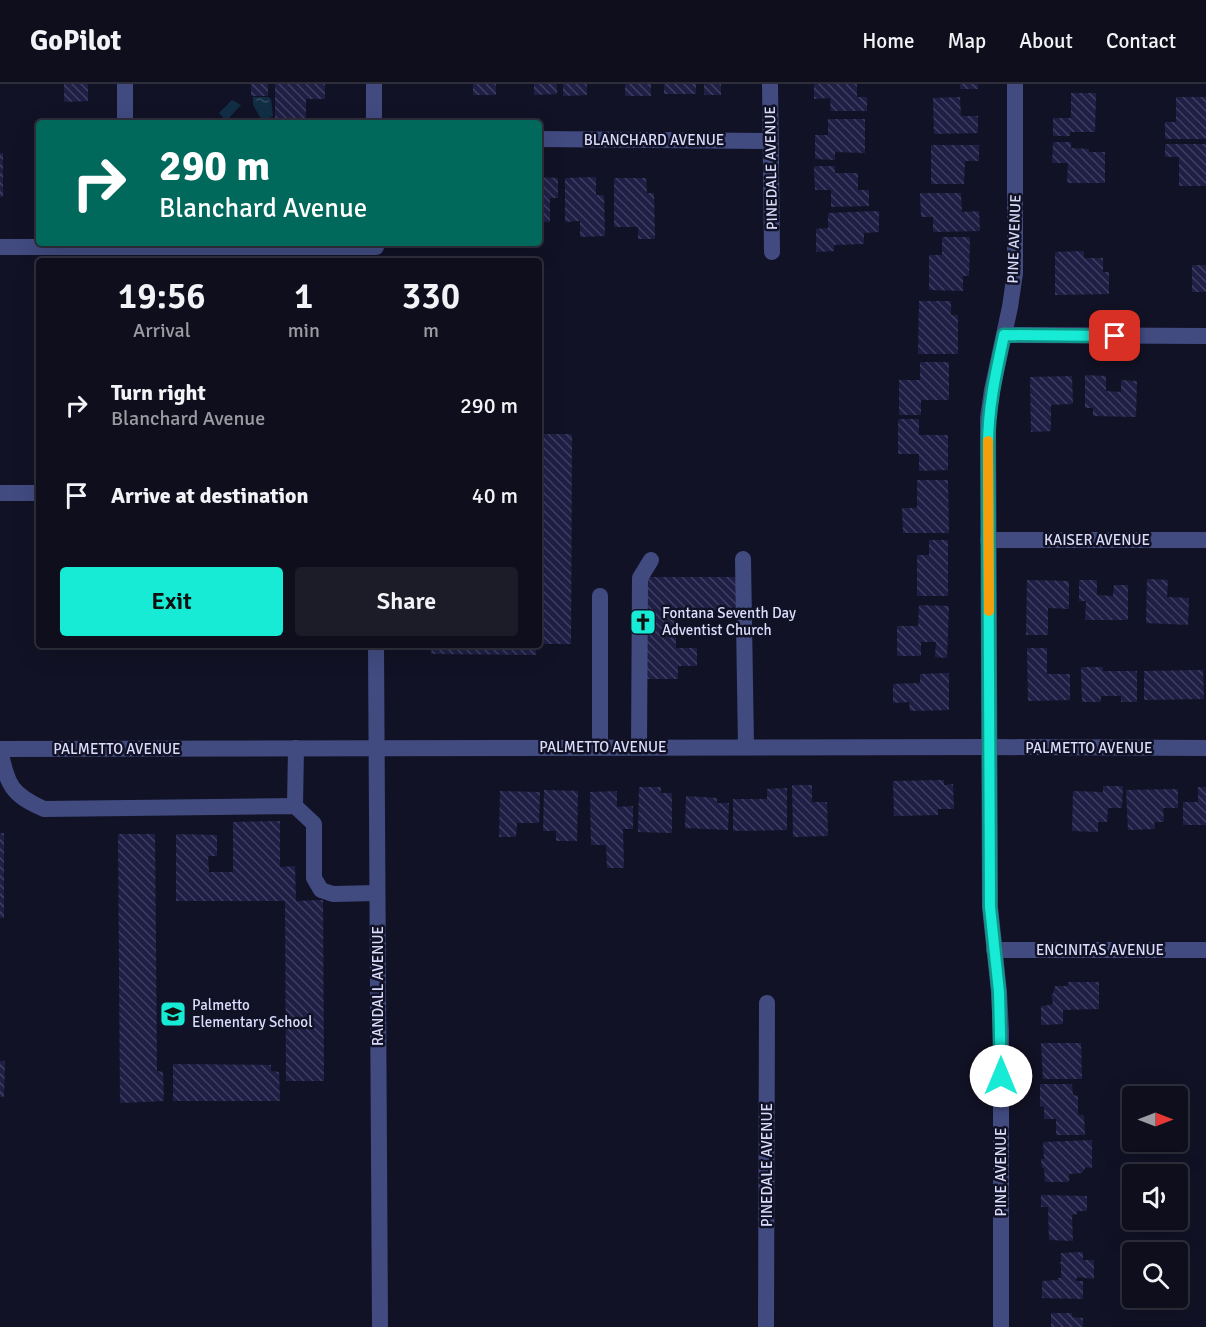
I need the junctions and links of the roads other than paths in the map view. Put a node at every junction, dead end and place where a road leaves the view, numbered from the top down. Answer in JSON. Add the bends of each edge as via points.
{"nodes":[{"id":1,"x":125,"y":84,"type":"edge"},
{"id":2,"x":374,"y":84,"type":"edge"},
{"id":3,"x":770,"y":84,"type":"edge"},
{"id":4,"x":1015,"y":84,"type":"edge"},
{"id":5,"x":125,"y":120,"type":"edge"},
{"id":6,"x":374,"y":120,"type":"edge"},
{"id":7,"x":542,"y":140,"type":"edge"},
{"id":8,"x":770,"y":141,"type":"junction"},
{"id":9,"x":0,"y":247,"type":"edge"},
{"id":10,"x":125,"y":250,"type":"edge"},
{"id":11,"x":376,"y":250,"type":"edge"},
{"id":12,"x":772,"y":252,"type":"dead end"},
{"id":13,"x":1004,"y":335,"type":"junction"},
{"id":14,"x":1206,"y":336,"type":"edge"},
{"id":15,"x":0,"y":493,"type":"edge"},
{"id":16,"x":36,"y":493,"type":"edge"},
{"id":17,"x":988,"y":540,"type":"junction"},
{"id":18,"x":1206,"y":540,"type":"edge"},
{"id":19,"x":743,"y":559,"type":"dead end"},
{"id":20,"x":651,"y":560,"type":"dead end"},
{"id":21,"x":600,"y":596,"type":"dead end"},
{"id":22,"x":376,"y":648,"type":"edge"},
{"id":23,"x":600,"y":747,"type":"junction"},
{"id":24,"x":639,"y":747,"type":"junction"},
{"id":25,"x":746,"y":747,"type":"junction"},
{"id":26,"x":990,"y":747,"type":"junction"},
{"id":27,"x":296,"y":748,"type":"junction"},
{"id":28,"x":376,"y":748,"type":"junction"},
{"id":29,"x":1206,"y":748,"type":"edge"},
{"id":30,"x":0,"y":750,"type":"edge"},
{"id":31,"x":295,"y":806,"type":"junction"},
{"id":32,"x":377,"y":893,"type":"junction"},
{"id":33,"x":994,"y":950,"type":"junction"},
{"id":34,"x":1206,"y":950,"type":"edge"},
{"id":35,"x":767,"y":1003,"type":"dead end"},
{"id":36,"x":380,"y":1327,"type":"edge"},
{"id":37,"x":766,"y":1327,"type":"edge"},
{"id":38,"x":1001,"y":1327,"type":"edge"}],
"edges":[{"from":1,"to":5,"type":"street"},
{"from":2,"to":6,"type":"street"},
{"from":3,"to":8,"type":"street","name":"PINEDALE AVENUE"},
{"from":4,"to":13,"type":"street","name":"PINE AVENUE","via":[[1015,273]]},
{"from":7,"to":8,"type":"street","name":"BLANCHARD AVENUE"},
{"from":8,"to":12,"type":"street","name":"PINEDALE AVENUE"},
{"from":9,"to":10,"type":"street"},
{"from":10,"to":11,"type":"street"},
{"from":13,"to":14,"type":"street"},
{"from":13,"to":17,"type":"street","name":"PINE AVENUE","via":[[988,418]]},
{"from":15,"to":16,"type":"street"},
{"from":17,"to":18,"type":"street","name":"KAISER AVENUE"},
{"from":17,"to":26,"type":"street","name":"PINE AVENUE"},
{"from":19,"to":25,"type":"street"},
{"from":20,"to":24,"type":"street","via":[[640,578]]},
{"from":21,"to":23,"type":"street"},
{"from":22,"to":28,"type":"street","name":"RANDALL AVENUE"},
{"from":23,"to":24,"type":"street","name":"PALMETTO AVENUE"},
{"from":23,"to":28,"type":"street","name":"PALMETTO AVENUE"},
{"from":24,"to":25,"type":"street","name":"PALMETTO AVENUE"},
{"from":25,"to":26,"type":"street","name":"PALMETTO AVENUE"},
{"from":26,"to":29,"type":"street","name":"PALMETTO AVENUE"},
{"from":26,"to":33,"type":"street","name":"PINE AVENUE","via":[[990,907]]},
{"from":27,"to":28,"type":"street","name":"PALMETTO AVENUE"},
{"from":27,"to":30,"type":"street","name":"PALMETTO AVENUE"},
{"from":27,"to":31,"type":"street"},
{"from":28,"to":32,"type":"street","name":"RANDALL AVENUE"},
{"from":30,"to":31,"type":"street","via":[[7,782],[27,801],[44,809]]},
{"from":31,"to":32,"type":"street","via":[[314,824],[314,878],[321,890],[333,894]]},
{"from":32,"to":36,"type":"street","name":"RANDALL AVENUE"},
{"from":33,"to":34,"type":"street","name":"ENCINITAS AVENUE"},
{"from":33,"to":38,"type":"street","name":"PINE AVENUE","via":[[1001,1031]]},
{"from":35,"to":37,"type":"street","name":"PINEDALE AVENUE"}]}
